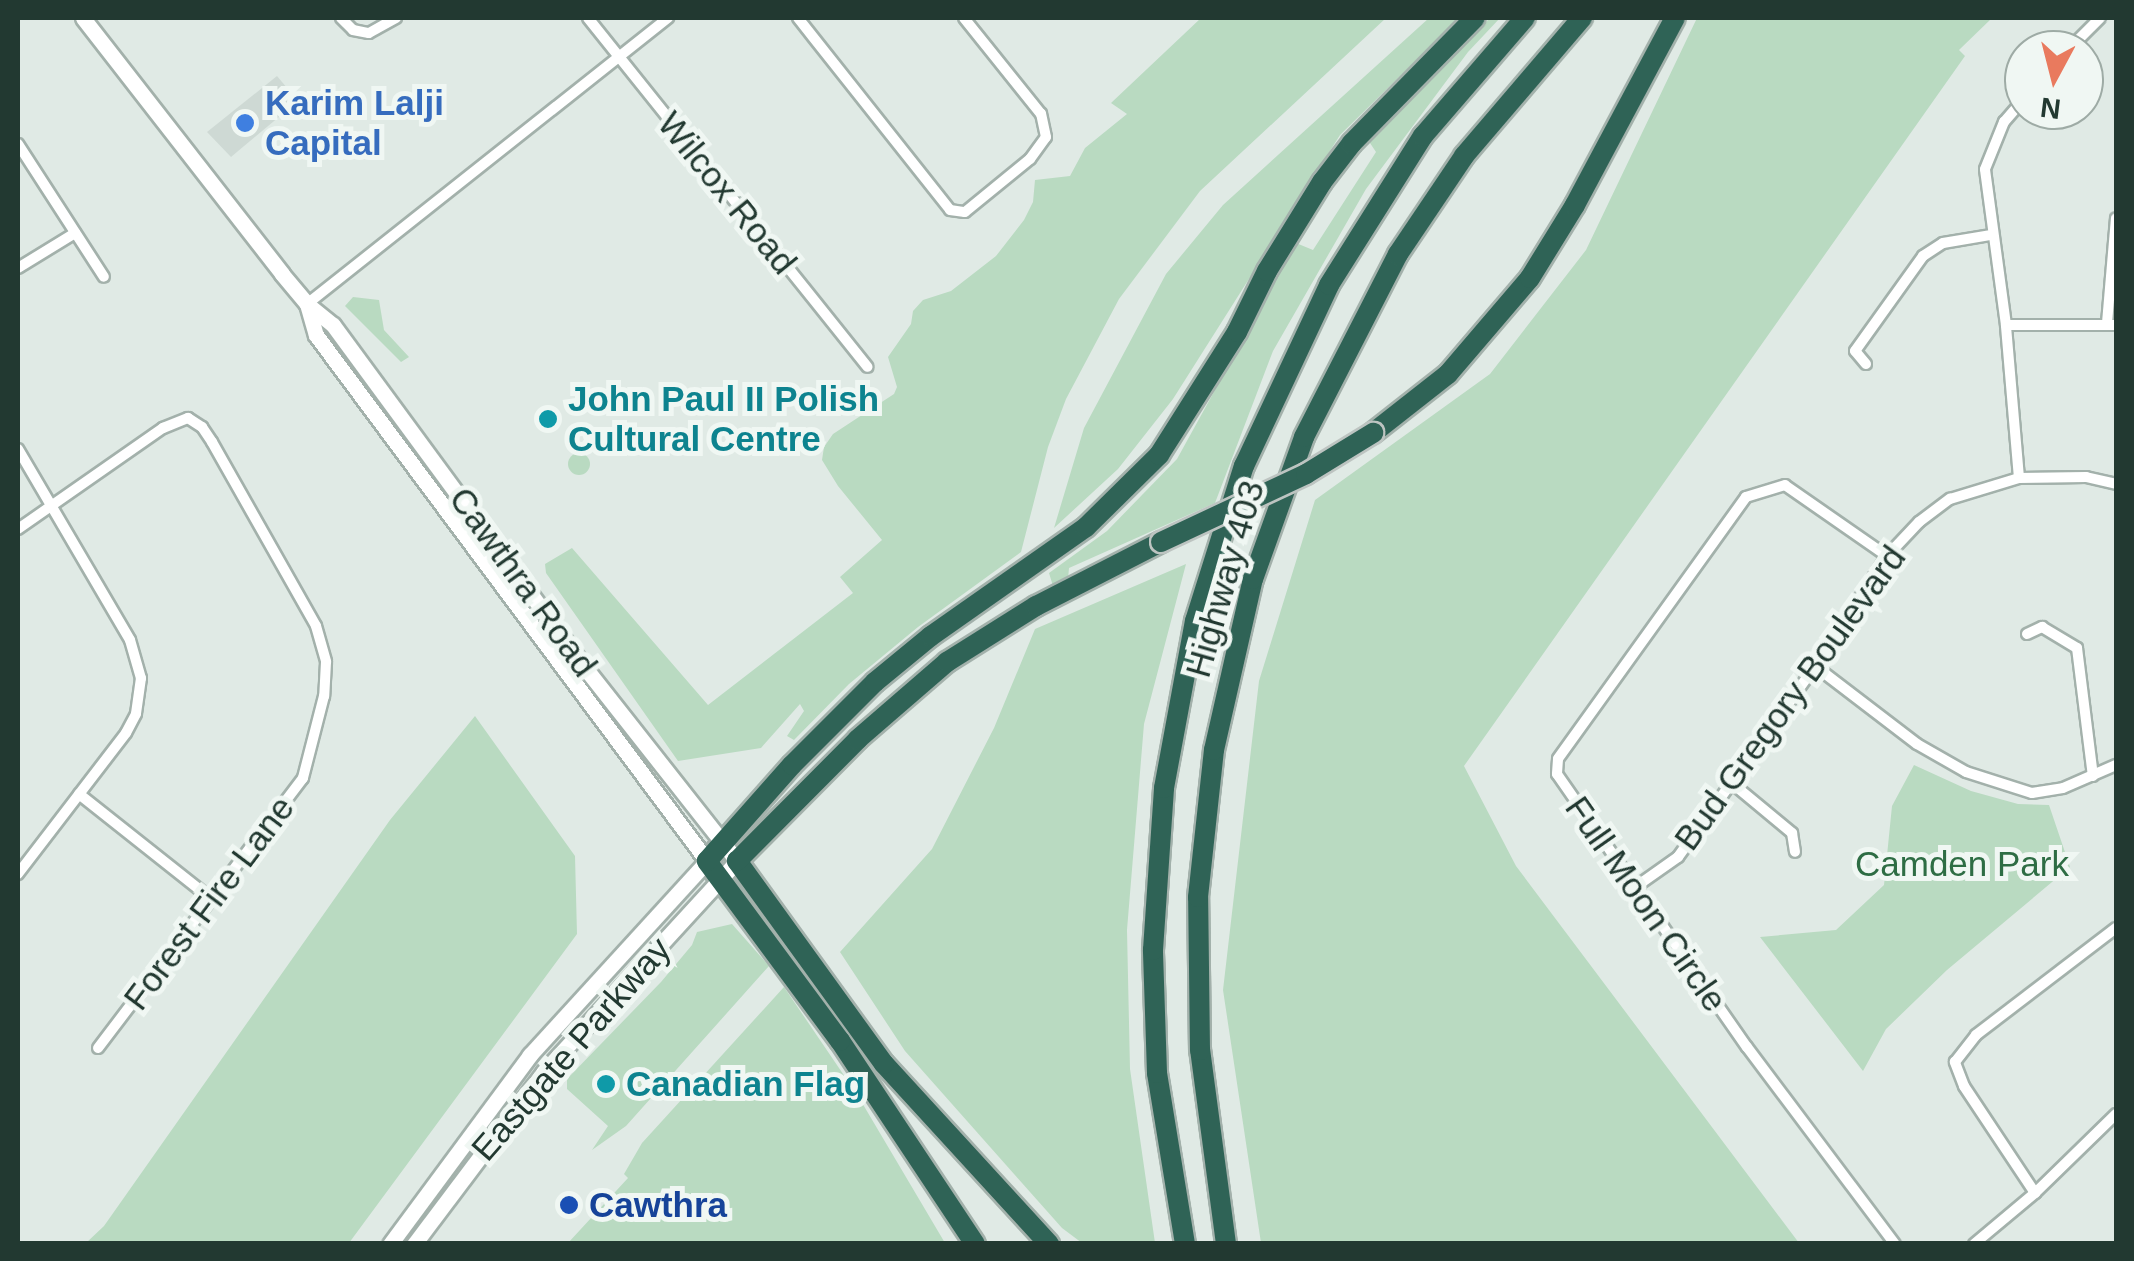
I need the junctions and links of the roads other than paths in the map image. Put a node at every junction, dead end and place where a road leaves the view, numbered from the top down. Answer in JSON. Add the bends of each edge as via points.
{"nodes":[{"id":1,"x":82,"y":18,"type":"edge"},
{"id":2,"x":340,"y":18,"type":"edge"},
{"id":3,"x":396,"y":18,"type":"edge"},
{"id":4,"x":588,"y":18,"type":"edge"},
{"id":5,"x":668,"y":18,"type":"edge"},
{"id":6,"x":798,"y":18,"type":"edge"},
{"id":7,"x":964,"y":18,"type":"edge"},
{"id":8,"x":1475,"y":18,"type":"edge"},
{"id":9,"x":1525,"y":18,"type":"edge"},
{"id":10,"x":1582,"y":18,"type":"edge"},
{"id":11,"x":1675,"y":18,"type":"edge"},
{"id":12,"x":619,"y":57,"type":"junction"},
{"id":13,"x":2004,"y":122,"type":"edge"},
{"id":14,"x":18,"y":144,"type":"edge"},
{"id":15,"x":2116,"y":218,"type":"edge"},
{"id":16,"x":74,"y":233,"type":"junction"},
{"id":17,"x":1991,"y":234,"type":"junction"},
{"id":18,"x":18,"y":268,"type":"edge"},
{"id":19,"x":104,"y":277,"type":"dead end"},
{"id":20,"x":307,"y":304,"type":"junction"},
{"id":21,"x":2112,"y":324,"type":"edge"},
{"id":22,"x":2006,"y":325,"type":"junction"},
{"id":23,"x":1866,"y":364,"type":"dead end"},
{"id":24,"x":868,"y":368,"type":"dead end"},
{"id":25,"x":18,"y":448,"type":"edge"},
{"id":26,"x":2019,"y":478,"type":"junction"},
{"id":27,"x":2116,"y":484,"type":"edge"},
{"id":28,"x":52,"y":505,"type":"junction"},
{"id":29,"x":18,"y":529,"type":"edge"},
{"id":30,"x":1887,"y":556,"type":"junction"},
{"id":31,"x":2026,"y":634,"type":"dead end"},
{"id":32,"x":1815,"y":666,"type":"junction"},
{"id":33,"x":2116,"y":764,"type":"edge"},
{"id":34,"x":2092,"y":776,"type":"junction"},
{"id":35,"x":1733,"y":784,"type":"junction"},
{"id":36,"x":80,"y":794,"type":"junction"},
{"id":37,"x":724,"y":842,"type":"junction"},
{"id":38,"x":1796,"y":852,"type":"dead end"},
{"id":39,"x":737,"y":861,"type":"junction"},
{"id":40,"x":707,"y":862,"type":"junction"},
{"id":41,"x":18,"y":874,"type":"edge"},
{"id":42,"x":721,"y":880,"type":"junction"},
{"id":43,"x":1634,"y":888,"type":"junction"},
{"id":44,"x":210,"y":898,"type":"junction"},
{"id":45,"x":2116,"y":928,"type":"edge"},
{"id":46,"x":98,"y":1048,"type":"dead end"},
{"id":47,"x":2116,"y":1114,"type":"edge"},
{"id":48,"x":2036,"y":1193,"type":"junction"},
{"id":49,"x":390,"y":1244,"type":"edge"},
{"id":50,"x":414,"y":1244,"type":"edge"},
{"id":51,"x":975,"y":1244,"type":"edge"},
{"id":52,"x":1049,"y":1244,"type":"edge"},
{"id":53,"x":1185,"y":1244,"type":"edge"},
{"id":54,"x":1226,"y":1244,"type":"edge"},
{"id":55,"x":1895,"y":1244,"type":"edge"},
{"id":56,"x":1974,"y":1244,"type":"edge"}],
"edges":[{"from":1,"to":20,"type":"main road","name":"Cawthra Road"},
{"from":2,"to":3,"type":"street","via":[[369,33]]},
{"from":4,"to":12,"type":"street","name":"Wilcox Road"},
{"from":5,"to":12,"type":"street"},
{"from":6,"to":7,"type":"street","via":[[950,210],[965,212],[1042,147],[1046,130],[1041,114]]},
{"from":8,"to":37,"type":"highway","via":[[1322,182],[1159,456],[1086,526],[876,682]]},
{"from":9,"to":53,"type":"highway","name":"Highway 403","via":[[1423,136],[1329,286],[1244,466],[1205,586],[1172,734],[1154,897],[1157,1074]]},
{"from":10,"to":54,"type":"highway","name":"Highway 403","via":[[1475,142],[1398,254],[1304,437],[1254,579],[1214,750],[1198,897],[1200,1050]]},
{"from":11,"to":39,"type":"highway","bridge":true,"via":[[1576,205],[1530,278],[1457,366],[1373,433],[1306,474],[1036,606],[947,662],[858,739]]},
{"from":12,"to":20,"type":"street"},
{"from":12,"to":24,"type":"street","name":"Wilcox Road"},
{"from":13,"to":17,"type":"street","via":[[1984,169]]},
{"from":14,"to":16,"type":"street"},
{"from":15,"to":21,"type":"street"},
{"from":16,"to":18,"type":"street"},
{"from":16,"to":19,"type":"street"},
{"from":17,"to":22,"type":"street"},
{"from":17,"to":23,"type":"street","via":[[1943,244],[1922,256],[1855,351]]},
{"from":20,"to":37,"type":"main road","name":"Cawthra Road","via":[[333,325],[586,669]]},
{"from":20,"to":40,"type":"main road","name":"Cawthra Road","via":[[316,335]]},
{"from":21,"to":22,"type":"street"},
{"from":22,"to":26,"type":"street"},
{"from":25,"to":28,"type":"street"},
{"from":26,"to":27,"type":"street","name":"Bud Gregory Boulevard","via":[[2086,477]]},
{"from":26,"to":30,"type":"street","name":"Bud Gregory Boulevard","via":[[1950,499]]},
{"from":28,"to":29,"type":"street"},
{"from":28,"to":36,"type":"street","via":[[130,640],[142,678],[126,733]]},
{"from":28,"to":44,"type":"street","name":"Forest Fire Lane","via":[[163,428],[188,418],[212,442],[316,626],[326,680],[303,778]]},
{"from":30,"to":32,"type":"street","name":"Bud Gregory Boulevard"},
{"from":30,"to":43,"type":"street","name":"Full Moon Circle","via":[[1785,486],[1746,497],[1558,759],[1567,792]]},
{"from":31,"to":34,"type":"street","via":[[2042,627],[2077,648]]},
{"from":32,"to":34,"type":"street","via":[[1916,744],[1966,772],[2032,792]]},
{"from":32,"to":35,"type":"street","name":"Bud Gregory Boulevard"},
{"from":33,"to":34,"type":"street"},
{"from":35,"to":38,"type":"street","via":[[1792,833]]},
{"from":35,"to":43,"type":"street","name":"Bud Gregory Boulevard","via":[[1678,857]]},
{"from":36,"to":41,"type":"street"},
{"from":36,"to":44,"type":"street"},
{"from":37,"to":39,"type":"main road","name":"Cawthra Road"},
{"from":37,"to":40,"type":"highway"},
{"from":39,"to":42,"type":"main road","name":"Eastgate Parkway"},
{"from":39,"to":52,"type":"highway","via":[[884,1064]]},
{"from":40,"to":42,"type":"highway"},
{"from":40,"to":49,"type":"main road","name":"Eastgate Parkway","via":[[530,1055]]},
{"from":42,"to":50,"type":"main road","name":"Eastgate Parkway","via":[[543,1073]]},
{"from":42,"to":51,"type":"highway","via":[[936,1179]]},
{"from":43,"to":55,"type":"street","name":"Full Moon Circle"},
{"from":44,"to":46,"type":"street","name":"Forest Fire Lane"},
{"from":45,"to":48,"type":"street","via":[[1976,1035],[1956,1062],[1964,1086]]},
{"from":47,"to":48,"type":"street"},
{"from":48,"to":56,"type":"street"}]}
